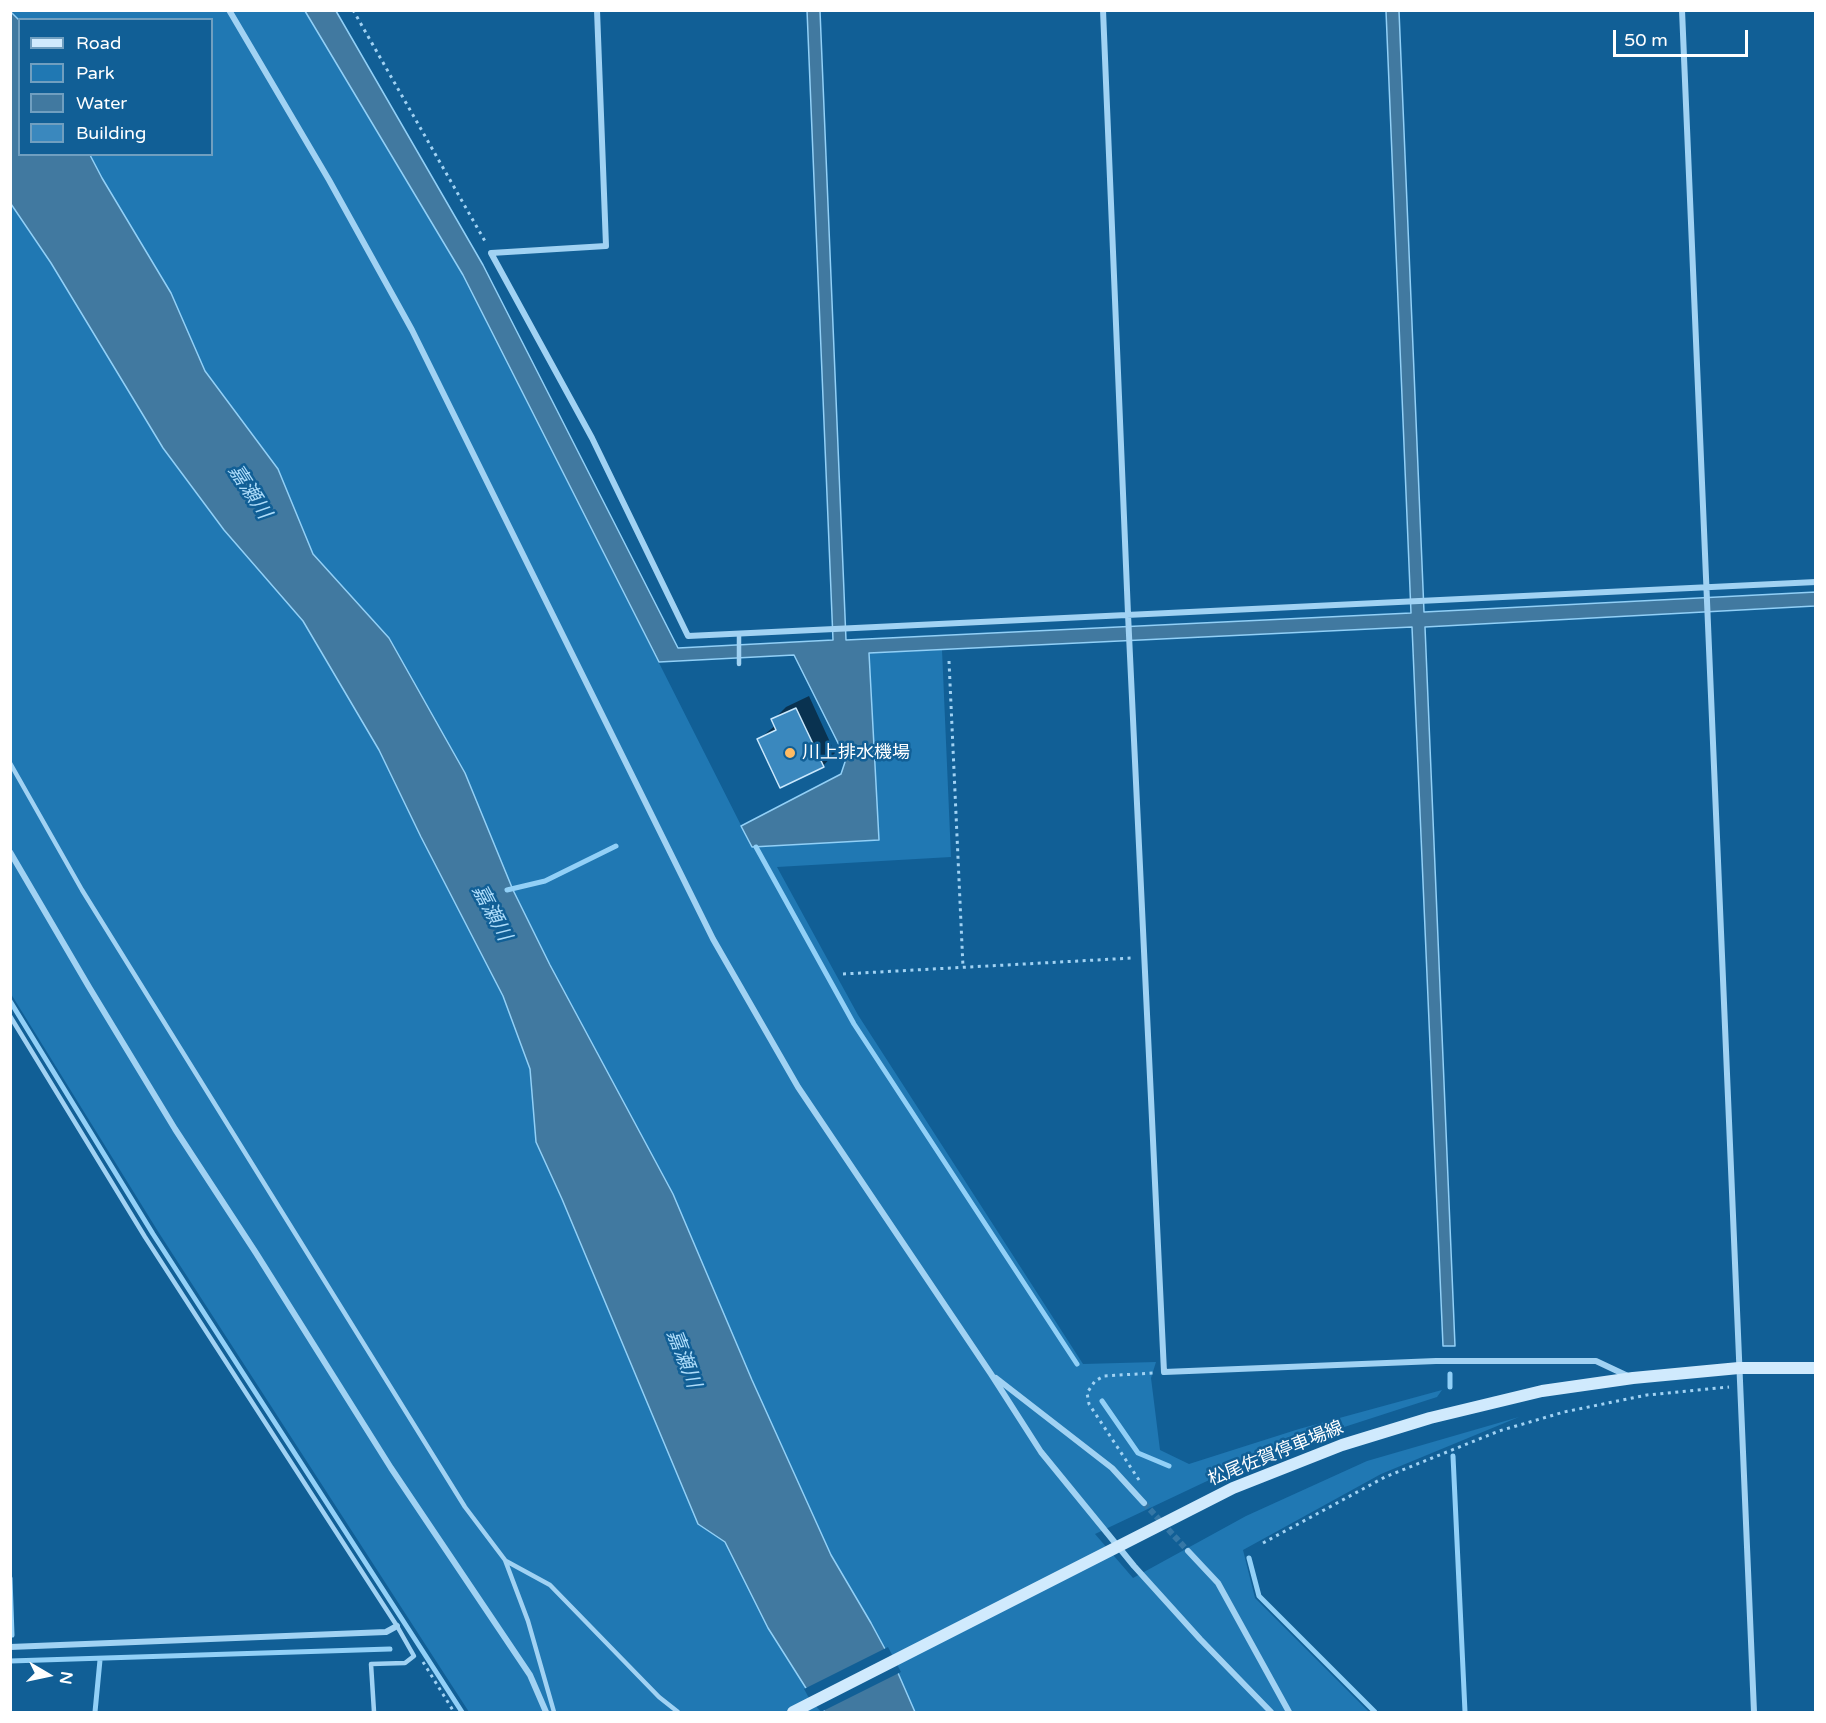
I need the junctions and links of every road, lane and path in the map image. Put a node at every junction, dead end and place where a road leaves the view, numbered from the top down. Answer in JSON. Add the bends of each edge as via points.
{"nodes":[{"id":1,"x":229,"y":10,"type":"edge"},
{"id":2,"x":353,"y":10,"type":"edge"},
{"id":3,"x":597,"y":10,"type":"edge"},
{"id":4,"x":1103,"y":10,"type":"edge"},
{"id":5,"x":1682,"y":10,"type":"edge"},
{"id":6,"x":491,"y":253,"type":"junction"},
{"id":7,"x":1815,"y":582,"type":"edge"},
{"id":8,"x":1707,"y":587,"type":"junction"},
{"id":9,"x":1128,"y":614,"type":"junction"},
{"id":10,"x":738,"y":634,"type":"junction"},
{"id":11,"x":949,"y":661,"type":"dead end"},
{"id":12,"x":739,"y":664,"type":"dead end"},
{"id":13,"x":10,"y":763,"type":"edge"},
{"id":14,"x":10,"y":852,"type":"edge"},
{"id":15,"x":1144,"y":957,"type":"junction"},
{"id":16,"x":963,"y":967,"type":"junction"},
{"id":17,"x":843,"y":974,"type":"dead end"},
{"id":18,"x":10,"y":1016,"type":"edge"},
{"id":19,"x":1740,"y":1368,"type":"junction"},
{"id":20,"x":1815,"y":1368,"type":"edge"},
{"id":21,"x":1164,"y":1372,"type":"junction"},
{"id":22,"x":991,"y":1374,"type":"junction"},
{"id":23,"x":1633,"y":1378,"type":"junction"},
{"id":24,"x":1740,"y":1385,"type":"junction"},
{"id":25,"x":1144,"y":1503,"type":"joint"},
{"id":26,"x":1263,"y":1544,"type":"dead end"},
{"id":27,"x":1118,"y":1545,"type":"junction"},
{"id":28,"x":1188,"y":1551,"type":"tunnel mouth"},
{"id":29,"x":505,"y":1560,"type":"junction"},
{"id":30,"x":397,"y":1626,"type":"junction"},
{"id":31,"x":10,"y":1647,"type":"edge"},
{"id":32,"x":414,"y":1656,"type":"junction"},
{"id":33,"x":375,"y":1713,"type":"edge"},
{"id":34,"x":454,"y":1713,"type":"edge"},
{"id":35,"x":546,"y":1713,"type":"edge"},
{"id":36,"x":554,"y":1713,"type":"edge"},
{"id":37,"x":678,"y":1713,"type":"edge"},
{"id":38,"x":793,"y":1713,"type":"edge"},
{"id":39,"x":1271,"y":1713,"type":"edge"},
{"id":40,"x":1289,"y":1713,"type":"edge"},
{"id":41,"x":1754,"y":1713,"type":"edge"}],
"edges":[{"from":1,"to":22,"type":"street","via":[[412,330],[713,939],[798,1087]]},
{"from":2,"to":6,"type":"path"},
{"from":3,"to":6,"type":"street","via":[[606,246]]},
{"from":4,"to":9,"type":"street"},
{"from":5,"to":8,"type":"street"},
{"from":6,"to":10,"type":"street","via":[[592,438],[688,636]]},
{"from":7,"to":8,"type":"street"},
{"from":8,"to":9,"type":"street"},
{"from":8,"to":19,"type":"street"},
{"from":9,"to":10,"type":"street"},
{"from":9,"to":15,"type":"street"},
{"from":10,"to":12,"type":"lane"},
{"from":11,"to":16,"type":"path"},
{"from":13,"to":29,"type":"lane","via":[[82,890],[465,1507]]},
{"from":14,"to":35,"type":"street","via":[[175,1129],[391,1468],[530,1675]]},
{"from":15,"to":16,"type":"path"},
{"from":15,"to":21,"type":"street"},
{"from":16,"to":17,"type":"path"},
{"from":18,"to":30,"type":"lane","via":[[145,1237]]},
{"from":19,"to":20,"type":"main road","name":"松尾佐賀停車場線"},
{"from":19,"to":23,"type":"main road","name":"松尾佐賀停車場線"},
{"from":19,"to":24,"type":"street"},
{"from":21,"to":23,"type":"street","via":[[1436,1361],[1596,1361]]},
{"from":21,"to":25,"type":"path","via":[[1104,1376],[1087,1393],[1089,1404],[1138,1476]]},
{"from":22,"to":25,"type":"street","via":[[1112,1468]]},
{"from":22,"to":27,"type":"street","via":[[1041,1452]]},
{"from":23,"to":27,"type":"main road","name":"松尾佐賀停車場線","via":[[1542,1391],[1430,1418],[1342,1445],[1233,1488]]},
{"from":24,"to":26,"type":"path","via":[[1637,1397],[1499,1431],[1385,1477]]},
{"from":24,"to":41,"type":"street"},
{"from":27,"to":38,"type":"main road","name":"松尾佐賀停車場線"},
{"from":27,"to":39,"type":"street"},
{"from":28,"to":40,"type":"street","via":[[1218,1583]]},
{"from":29,"to":36,"type":"lane"},
{"from":29,"to":37,"type":"lane","via":[[550,1585]]},
{"from":30,"to":31,"type":"street","via":[[386,1632]]},
{"from":30,"to":32,"type":"lane"},
{"from":32,"to":33,"type":"lane","via":[[405,1663],[371,1664]]},
{"from":32,"to":34,"type":"path","via":[[424,1663]]}]}
